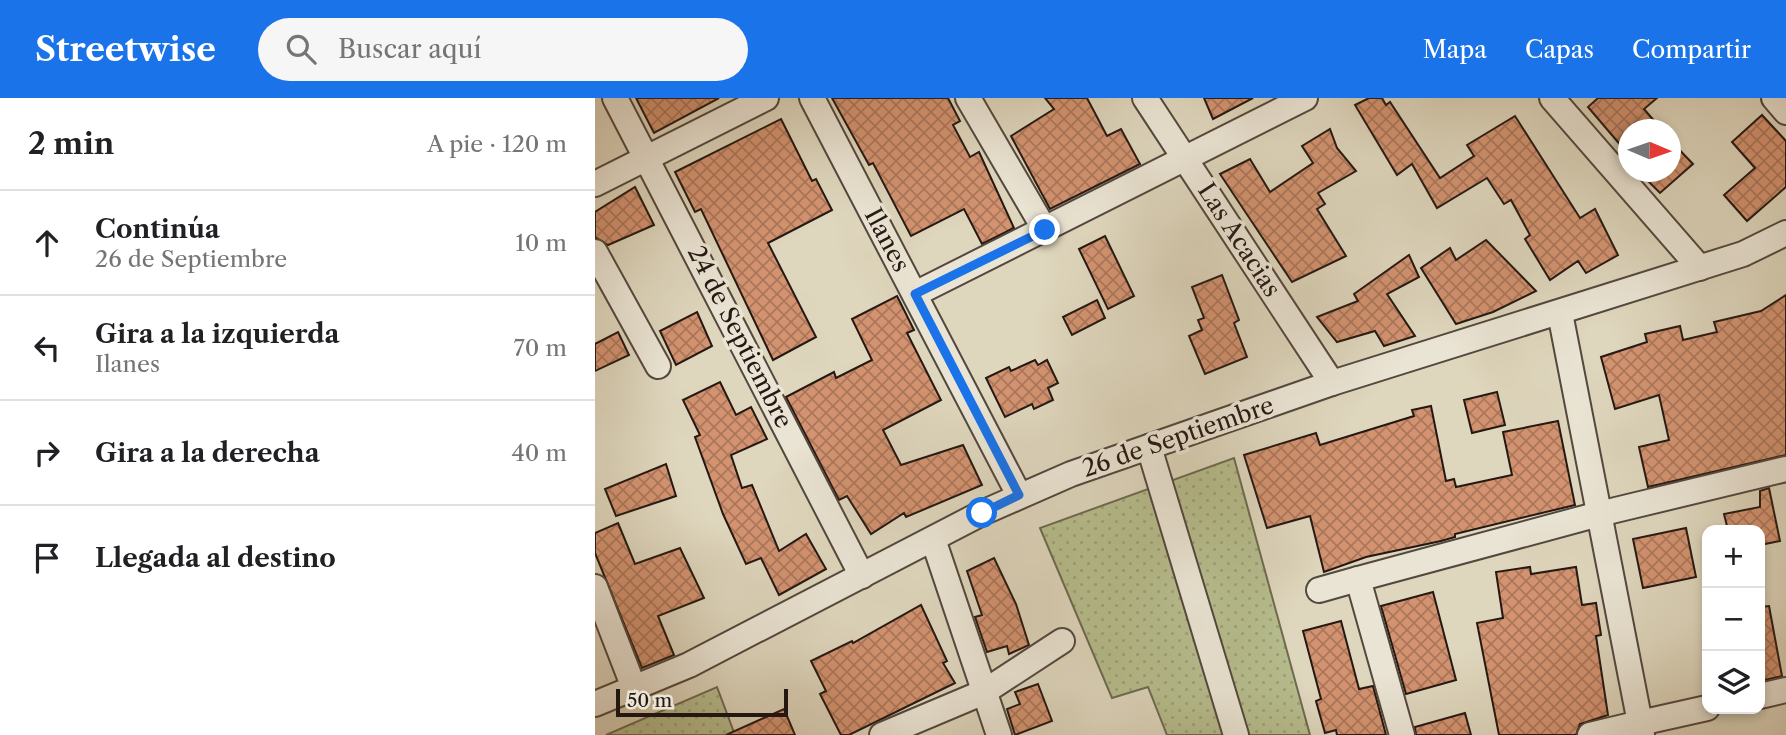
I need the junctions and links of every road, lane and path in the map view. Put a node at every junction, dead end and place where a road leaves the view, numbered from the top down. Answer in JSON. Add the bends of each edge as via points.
{"nodes":[{"id":1,"x":615,"y":98,"type":"edge"},
{"id":2,"x":766,"y":98,"type":"edge"},
{"id":3,"x":812,"y":98,"type":"edge"},
{"id":4,"x":968,"y":98,"type":"edge"},
{"id":5,"x":1145,"y":98,"type":"edge"},
{"id":6,"x":1305,"y":98,"type":"edge"},
{"id":7,"x":1552,"y":98,"type":"edge"},
{"id":8,"x":1774,"y":98,"type":"edge"},
{"id":9,"x":1786,"y":112,"type":"edge"},
{"id":10,"x":647,"y":157,"type":"junction"},
{"id":11,"x":1186,"y":158,"type":"junction"},
{"id":12,"x":595,"y":184,"type":"edge"},
{"id":13,"x":1045,"y":230,"type":"junction"},
{"id":14,"x":1783,"y":241,"type":"edge"},
{"id":15,"x":595,"y":252,"type":"edge"},
{"id":16,"x":1700,"y":268,"type":"junction"},
{"id":17,"x":915,"y":294,"type":"junction"},
{"id":18,"x":1560,"y":313,"type":"junction"},
{"id":19,"x":658,"y":366,"type":"dead end"},
{"id":20,"x":1332,"y":383,"type":"junction"},
{"id":21,"x":1149,"y":447,"type":"junction"},
{"id":22,"x":1786,"y":469,"type":"edge"},
{"id":23,"x":1019,"y":495,"type":"junction"},
{"id":24,"x":1599,"y":514,"type":"junction"},
{"id":25,"x":933,"y":539,"type":"junction"},
{"id":26,"x":862,"y":576,"type":"junction"},
{"id":27,"x":1358,"y":579,"type":"junction"},
{"id":28,"x":595,"y":587,"type":"edge"},
{"id":29,"x":1319,"y":590,"type":"dead end"},
{"id":30,"x":1062,"y":641,"type":"dead end"},
{"id":31,"x":634,"y":688,"type":"junction"},
{"id":32,"x":1786,"y":690,"type":"edge"},
{"id":33,"x":984,"y":692,"type":"junction"},
{"id":34,"x":1765,"y":695,"type":"edge"},
{"id":35,"x":595,"y":704,"type":"edge"},
{"id":36,"x":1702,"y":710,"type":"edge"},
{"id":37,"x":1641,"y":729,"type":"edge"},
{"id":38,"x":882,"y":735,"type":"edge"},
{"id":39,"x":999,"y":735,"type":"edge"},
{"id":40,"x":1236,"y":735,"type":"edge"},
{"id":41,"x":1402,"y":735,"type":"edge"},
{"id":42,"x":1590,"y":735,"type":"edge"}],
"edges":[{"from":1,"to":10,"type":"street","name":"24 de Septiembre"},
{"from":2,"to":10,"type":"street"},
{"from":3,"to":17,"type":"street","name":"Ilanes"},
{"from":4,"to":13,"type":"street"},
{"from":5,"to":11,"type":"street","name":"Las Acacias"},
{"from":6,"to":11,"type":"street"},
{"from":7,"to":16,"type":"street"},
{"from":8,"to":9,"type":"street"},
{"from":10,"to":12,"type":"street"},
{"from":10,"to":26,"type":"street","name":"24 de Septiembre"},
{"from":11,"to":13,"type":"street"},
{"from":11,"to":20,"type":"street","name":"Las Acacias"},
{"from":13,"to":17,"type":"street"},
{"from":14,"to":16,"type":"street","name":"26 de Septiembre"},
{"from":15,"to":19,"type":"street"},
{"from":16,"to":18,"type":"street","name":"26 de Septiembre"},
{"from":17,"to":23,"type":"street","name":"Ilanes"},
{"from":18,"to":20,"type":"street","name":"26 de Septiembre"},
{"from":18,"to":24,"type":"street"},
{"from":20,"to":21,"type":"street","name":"26 de Septiembre"},
{"from":21,"to":23,"type":"street","name":"26 de Septiembre"},
{"from":21,"to":40,"type":"street"},
{"from":22,"to":24,"type":"street"},
{"from":23,"to":25,"type":"street","name":"26 de Septiembre"},
{"from":24,"to":27,"type":"street"},
{"from":24,"to":37,"type":"street"},
{"from":25,"to":26,"type":"street","name":"26 de Septiembre"},
{"from":25,"to":33,"type":"street"},
{"from":26,"to":31,"type":"street","name":"26 de Septiembre","via":[[741,640]]},
{"from":27,"to":29,"type":"street"},
{"from":27,"to":41,"type":"street"},
{"from":28,"to":31,"type":"street"},
{"from":30,"to":33,"type":"street"},
{"from":31,"to":35,"type":"street","name":"26 de Septiembre"},
{"from":32,"to":34,"type":"street"},
{"from":33,"to":38,"type":"street"},
{"from":33,"to":39,"type":"street"},
{"from":36,"to":37,"type":"street"},
{"from":37,"to":42,"type":"street"}]}
